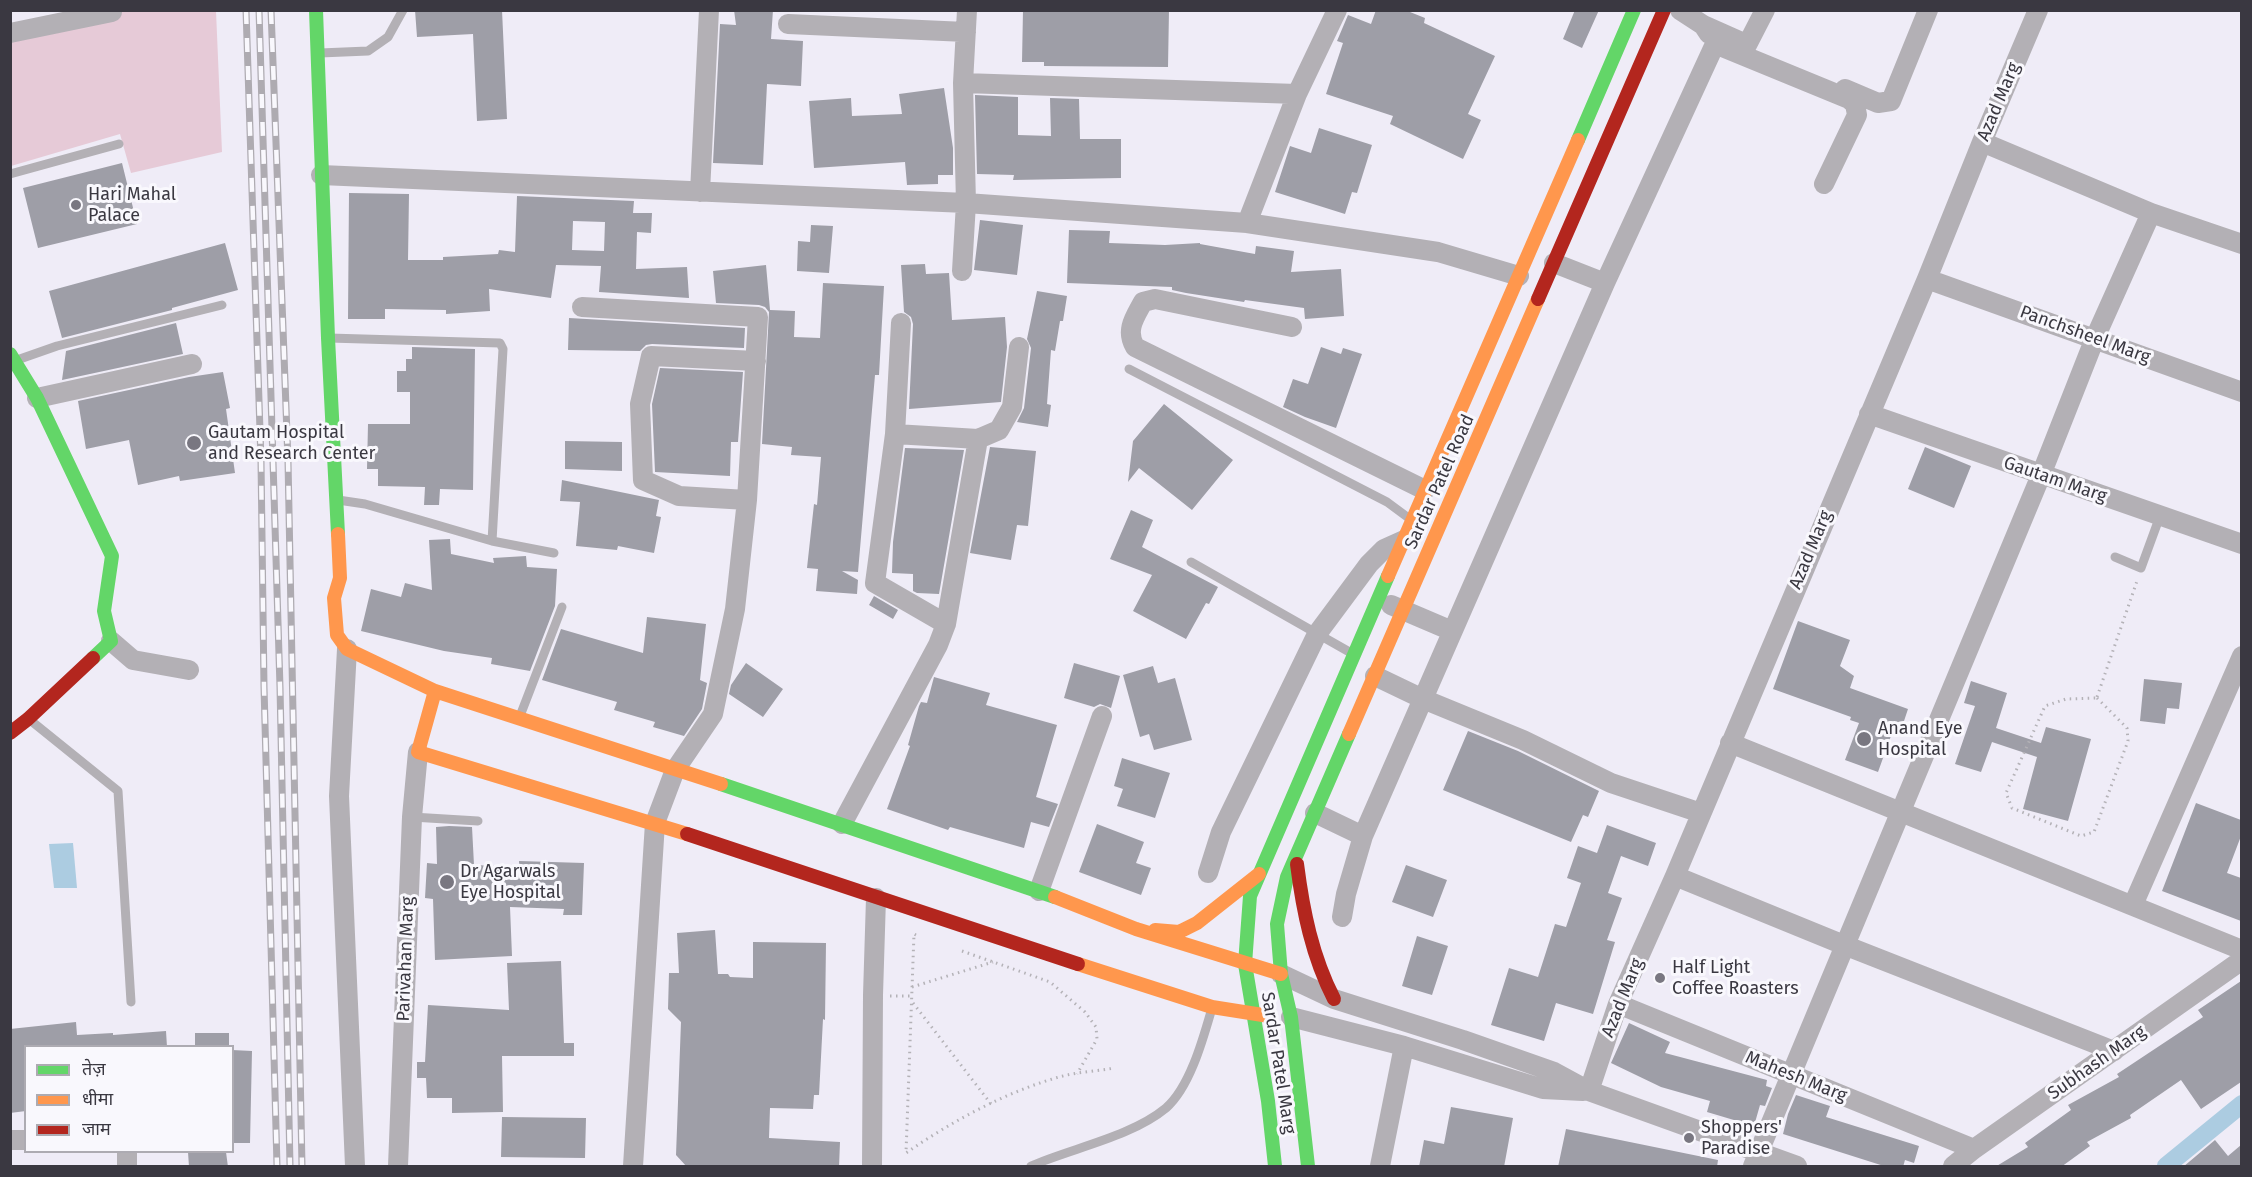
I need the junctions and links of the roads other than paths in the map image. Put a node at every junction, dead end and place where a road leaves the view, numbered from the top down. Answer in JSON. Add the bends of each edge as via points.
{"nodes":[{"id":1,"x":316,"y":10,"type":"edge"},
{"id":2,"x":403,"y":10,"type":"edge"},
{"id":3,"x":709,"y":10,"type":"edge"},
{"id":4,"x":967,"y":10,"type":"edge"},
{"id":5,"x":1337,"y":10,"type":"edge"},
{"id":6,"x":1664,"y":10,"type":"edge"},
{"id":7,"x":1680,"y":10,"type":"edge"},
{"id":8,"x":1765,"y":10,"type":"edge"},
{"id":9,"x":1928,"y":10,"type":"edge"},
{"id":10,"x":2038,"y":10,"type":"edge"},
{"id":11,"x":112,"y":12,"type":"dead end"},
{"id":12,"x":1629,"y":14,"type":"edge"},
{"id":13,"x":788,"y":24,"type":"dead end"},
{"id":14,"x":1703,"y":25,"type":"junction"},
{"id":15,"x":966,"y":32,"type":"junction"},
{"id":16,"x":10,"y":33,"type":"edge"},
{"id":17,"x":1715,"y":44,"type":"junction"},
{"id":18,"x":1747,"y":45,"type":"junction"},
{"id":19,"x":318,"y":53,"type":"junction"},
{"id":20,"x":963,"y":83,"type":"junction"},
{"id":21,"x":1297,"y":94,"type":"junction"},
{"id":22,"x":1982,"y":142,"type":"junction"},
{"id":23,"x":119,"y":144,"type":"dead end"},
{"id":24,"x":10,"y":174,"type":"edge"},
{"id":25,"x":321,"y":175,"type":"junction"},
{"id":26,"x":1824,"y":184,"type":"dead end"},
{"id":27,"x":700,"y":192,"type":"junction"},
{"id":28,"x":966,"y":203,"type":"junction"},
{"id":29,"x":2151,"y":213,"type":"junction"},
{"id":30,"x":1247,"y":223,"type":"junction"},
{"id":31,"x":2241,"y":244,"type":"edge"},
{"id":32,"x":1554,"y":263,"type":"junction"},
{"id":33,"x":963,"y":270,"type":"dead end"},
{"id":34,"x":1519,"y":276,"type":"junction"},
{"id":35,"x":1927,"y":279,"type":"junction"},
{"id":36,"x":1605,"y":283,"type":"junction"},
{"id":37,"x":222,"y":305,"type":"dead end"},
{"id":38,"x":582,"y":307,"type":"dead end"},
{"id":39,"x":902,"y":323,"type":"dead end"},
{"id":40,"x":1292,"y":327,"type":"dead end"},
{"id":41,"x":328,"y":338,"type":"junction"},
{"id":42,"x":2095,"y":338,"type":"junction"},
{"id":43,"x":1019,"y":347,"type":"dead end"},
{"id":44,"x":13,"y":357,"type":"edge"},
{"id":45,"x":756,"y":361,"type":"junction"},
{"id":46,"x":192,"y":364,"type":"dead end"},
{"id":47,"x":1129,"y":369,"type":"dead end"},
{"id":48,"x":2241,"y":392,"type":"edge"},
{"id":49,"x":37,"y":398,"type":"junction"},
{"id":50,"x":1869,"y":414,"type":"junction"},
{"id":51,"x":895,"y":434,"type":"junction"},
{"id":52,"x":978,"y":439,"type":"junction"},
{"id":53,"x":2041,"y":475,"type":"junction"},
{"id":54,"x":1425,"y":490,"type":"junction"},
{"id":55,"x":336,"y":500,"type":"junction"},
{"id":56,"x":747,"y":500,"type":"junction"},
{"id":57,"x":2160,"y":516,"type":"junction"},
{"id":58,"x":1412,"y":521,"type":"junction"},
{"id":59,"x":1404,"y":540,"type":"junction"},
{"id":60,"x":492,"y":541,"type":"junction"},
{"id":61,"x":2241,"y":544,"type":"edge"},
{"id":62,"x":554,"y":553,"type":"dead end"},
{"id":63,"x":2115,"y":557,"type":"dead end"},
{"id":64,"x":1395,"y":559,"type":"junction"},
{"id":65,"x":1191,"y":562,"type":"dead end"},
{"id":66,"x":1421,"y":569,"type":"junction"},
{"id":67,"x":340,"y":578,"type":"junction"},
{"id":68,"x":349,"y":596,"type":"dead end"},
{"id":69,"x":1378,"y":599,"type":"junction"},
{"id":70,"x":562,"y":607,"type":"dead end"},
{"id":71,"x":1403,"y":611,"type":"junction"},
{"id":72,"x":946,"y":624,"type":"junction"},
{"id":73,"x":1452,"y":631,"type":"junction"},
{"id":74,"x":1317,"y":633,"type":"junction"},
{"id":75,"x":111,"y":641,"type":"junction"},
{"id":76,"x":350,"y":642,"type":"junction"},
{"id":77,"x":1354,"y":655,"type":"junction"},
{"id":78,"x":2241,"y":656,"type":"edge"},
{"id":79,"x":189,"y":670,"type":"dead end"},
{"id":80,"x":1375,"y":676,"type":"junction"},
{"id":81,"x":435,"y":691,"type":"junction"},
{"id":82,"x":1423,"y":699,"type":"junction"},
{"id":83,"x":1102,"y":716,"type":"dead end"},
{"id":84,"x":519,"y":718,"type":"junction"},
{"id":85,"x":28,"y":719,"type":"junction"},
{"id":86,"x":10,"y":733,"type":"edge"},
{"id":87,"x":1730,"y":743,"type":"junction"},
{"id":88,"x":418,"y":752,"type":"junction"},
{"id":89,"x":675,"y":770,"type":"junction"},
{"id":90,"x":1900,"y":811,"type":"junction"},
{"id":91,"x":1315,"y":813,"type":"junction"},
{"id":92,"x":1701,"y":813,"type":"junction"},
{"id":93,"x":412,"y":817,"type":"junction"},
{"id":94,"x":478,"y":821,"type":"dead end"},
{"id":95,"x":655,"y":823,"type":"junction"},
{"id":96,"x":843,"y":824,"type":"junction"},
{"id":97,"x":1363,"y":836,"type":"junction"},
{"id":98,"x":1296,"y":856,"type":"junction"},
{"id":99,"x":1208,"y":873,"type":"dead end"},
{"id":100,"x":1260,"y":873,"type":"junction"},
{"id":101,"x":1675,"y":876,"type":"junction"},
{"id":102,"x":1039,"y":891,"type":"junction"},
{"id":103,"x":876,"y":898,"type":"junction"},
{"id":104,"x":2133,"y":905,"type":"junction"},
{"id":105,"x":1342,"y":917,"type":"dead end"},
{"id":106,"x":1136,"y":929,"type":"junction"},
{"id":107,"x":1844,"y":945,"type":"junction"},
{"id":108,"x":2241,"y":950,"type":"edge"},
{"id":109,"x":2241,"y":960,"type":"edge"},
{"id":110,"x":1245,"y":964,"type":"junction"},
{"id":111,"x":1281,"y":974,"type":"junction"},
{"id":112,"x":1334,"y":999,"type":"junction"},
{"id":113,"x":131,"y":1002,"type":"dead end"},
{"id":114,"x":1618,"y":1004,"type":"junction"},
{"id":115,"x":1212,"y":1006,"type":"junction"},
{"id":116,"x":1253,"y":1015,"type":"junction"},
{"id":117,"x":1292,"y":1017,"type":"junction"},
{"id":118,"x":1404,"y":1046,"type":"junction"},
{"id":119,"x":2114,"y":1051,"type":"junction"},
{"id":120,"x":1791,"y":1075,"type":"junction"},
{"id":121,"x":1589,"y":1091,"type":"junction"},
{"id":122,"x":1974,"y":1149,"type":"junction"},
{"id":123,"x":1756,"y":1160,"type":"edge"},
{"id":124,"x":355,"y":1167,"type":"edge"},
{"id":125,"x":398,"y":1167,"type":"edge"},
{"id":126,"x":633,"y":1167,"type":"edge"},
{"id":127,"x":872,"y":1167,"type":"edge"},
{"id":128,"x":1031,"y":1167,"type":"edge"},
{"id":129,"x":1275,"y":1167,"type":"edge"},
{"id":130,"x":1308,"y":1167,"type":"edge"},
{"id":131,"x":1380,"y":1167,"type":"edge"},
{"id":132,"x":1797,"y":1167,"type":"edge"},
{"id":133,"x":1953,"y":1167,"type":"edge"}],
"edges":[{"from":1,"to":19,"type":"street"},
{"from":2,"to":19,"type":"lane","via":[[388,38],[368,51]]},
{"from":3,"to":27,"type":"street"},
{"from":4,"to":15,"type":"street"},
{"from":5,"to":21,"type":"street"},
{"from":6,"to":32,"type":"street","name":"Sardar Patel Road"},
{"from":7,"to":14,"type":"street"},
{"from":8,"to":18,"type":"street"},
{"from":9,"to":18,"type":"street","via":[[1891,101],[1878,103],[1864,98]]},
{"from":10,"to":22,"type":"street","name":"Azad Marg"},
{"from":11,"to":16,"type":"street"},
{"from":12,"to":34,"type":"street","name":"Sardar Patel Road"},
{"from":13,"to":15,"type":"street"},
{"from":14,"to":17,"type":"street"},
{"from":14,"to":18,"type":"street"},
{"from":15,"to":20,"type":"street"},
{"from":17,"to":26,"type":"street","via":[[1856,104],[1857,115]]},
{"from":17,"to":36,"type":"street"},
{"from":19,"to":25,"type":"street"},
{"from":20,"to":21,"type":"street"},
{"from":20,"to":28,"type":"street"},
{"from":21,"to":30,"type":"street"},
{"from":22,"to":29,"type":"street"},
{"from":22,"to":35,"type":"street","name":"Azad Marg"},
{"from":23,"to":24,"type":"lane"},
{"from":25,"to":27,"type":"street"},
{"from":25,"to":41,"type":"street"},
{"from":27,"to":28,"type":"street"},
{"from":28,"to":30,"type":"street"},
{"from":28,"to":33,"type":"street"},
{"from":29,"to":31,"type":"street"},
{"from":29,"to":42,"type":"street"},
{"from":30,"to":34,"type":"street","via":[[1438,252]]},
{"from":32,"to":36,"type":"street"},
{"from":32,"to":66,"type":"street","name":"Sardar Patel Road"},
{"from":34,"to":54,"type":"street","name":"Sardar Patel Road"},
{"from":35,"to":42,"type":"street","name":"Panchsheel Marg"},
{"from":35,"to":50,"type":"street","name":"Azad Marg"},
{"from":36,"to":73,"type":"street"},
{"from":37,"to":44,"type":"lane"},
{"from":38,"to":45,"type":"street","via":[[758,317]]},
{"from":39,"to":51,"type":"street"},
{"from":40,"to":54,"type":"street","via":[[1155,299],[1143,302],[1130,325],[1130,339],[1135,347]]},
{"from":41,"to":55,"type":"street"},
{"from":41,"to":60,"type":"lane","via":[[500,343],[503,349]]},
{"from":42,"to":48,"type":"street","name":"Panchsheel Marg"},
{"from":42,"to":53,"type":"street"},
{"from":43,"to":52,"type":"street","via":[[1012,407],[999,430]]},
{"from":44,"to":49,"type":"street"},
{"from":45,"to":56,"type":"street"},
{"from":45,"to":56,"type":"street","via":[[651,356],[640,404],[643,480],[679,496]]},
{"from":46,"to":49,"type":"street"},
{"from":47,"to":58,"type":"lane","via":[[1387,502]]},
{"from":49,"to":75,"type":"street","via":[[112,556],[104,611]]},
{"from":50,"to":53,"type":"street","name":"Gautam Marg"},
{"from":50,"to":87,"type":"street","name":"Azad Marg"},
{"from":51,"to":52,"type":"street"},
{"from":51,"to":72,"type":"street","via":[[875,583]]},
{"from":52,"to":72,"type":"street"},
{"from":53,"to":57,"type":"street","name":"Gautam Marg"},
{"from":53,"to":90,"type":"street"},
{"from":54,"to":58,"type":"street","name":"Sardar Patel Road"},
{"from":55,"to":60,"type":"lane","via":[[365,504]]},
{"from":55,"to":67,"type":"street"},
{"from":56,"to":89,"type":"street","via":[[735,609],[712,714]]},
{"from":57,"to":61,"type":"street","name":"Gautam Marg"},
{"from":57,"to":63,"type":"lane","via":[[2141,568]]},
{"from":58,"to":59,"type":"street","name":"Sardar Patel Road"},
{"from":59,"to":64,"type":"street","name":"Sardar Patel Road"},
{"from":59,"to":74,"type":"street","via":[[1384,549],[1369,564]]},
{"from":60,"to":62,"type":"lane"},
{"from":64,"to":66,"type":"street"},
{"from":64,"to":69,"type":"street","name":"Sardar Patel Road"},
{"from":65,"to":74,"type":"lane"},
{"from":66,"to":71,"type":"street","name":"Sardar Patel Road"},
{"from":67,"to":68,"type":"street"},
{"from":67,"to":76,"type":"street","via":[[334,598],[337,635]]},
{"from":69,"to":71,"type":"street"},
{"from":69,"to":77,"type":"street","name":"Sardar Patel Road"},
{"from":70,"to":84,"type":"lane"},
{"from":71,"to":73,"type":"street"},
{"from":71,"to":80,"type":"street","name":"Sardar Patel Road"},
{"from":72,"to":96,"type":"street"},
{"from":73,"to":82,"type":"street"},
{"from":74,"to":77,"type":"lane"},
{"from":74,"to":99,"type":"street","via":[[1221,832]]},
{"from":75,"to":79,"type":"street","via":[[134,660]]},
{"from":75,"to":85,"type":"street"},
{"from":76,"to":81,"type":"street"},
{"from":76,"to":124,"type":"street","via":[[339,796]]},
{"from":77,"to":100,"type":"street","name":"Sardar Patel Road"},
{"from":78,"to":104,"type":"street"},
{"from":80,"to":82,"type":"street"},
{"from":80,"to":91,"type":"street","name":"Sardar Patel Road"},
{"from":81,"to":84,"type":"street"},
{"from":81,"to":88,"type":"street"},
{"from":82,"to":92,"type":"street","via":[[1523,740],[1611,783]]},
{"from":82,"to":97,"type":"street"},
{"from":83,"to":102,"type":"street"},
{"from":84,"to":89,"type":"street"},
{"from":85,"to":86,"type":"street"},
{"from":85,"to":113,"type":"lane","via":[[118,791]]},
{"from":87,"to":90,"type":"street"},
{"from":87,"to":92,"type":"street","name":"Azad Marg"},
{"from":88,"to":93,"type":"street","name":"Parivahan Marg"},
{"from":88,"to":95,"type":"street"},
{"from":89,"to":95,"type":"street"},
{"from":89,"to":96,"type":"street"},
{"from":90,"to":104,"type":"street"},
{"from":90,"to":107,"type":"street"},
{"from":91,"to":97,"type":"street"},
{"from":91,"to":98,"type":"street","name":"Sardar Patel Road"},
{"from":92,"to":101,"type":"street","name":"Azad Marg"},
{"from":93,"to":94,"type":"lane"},
{"from":93,"to":125,"type":"street","name":"Parivahan Marg"},
{"from":95,"to":103,"type":"street"},
{"from":95,"to":126,"type":"street"},
{"from":96,"to":102,"type":"street"},
{"from":97,"to":105,"type":"street"},
{"from":98,"to":111,"type":"street","name":"Sardar Patel Road","via":[[1287,877],[1277,924]]},
{"from":98,"to":112,"type":"street","via":[[1304,918],[1321,976]]},
{"from":100,"to":106,"type":"street","via":[[1197,923],[1179,932]]},
{"from":100,"to":110,"type":"street","name":"Sardar Patel Road","via":[[1250,896]]},
{"from":101,"to":107,"type":"street"},
{"from":101,"to":114,"type":"street","name":"Azad Marg"},
{"from":102,"to":106,"type":"street"},
{"from":103,"to":115,"type":"street"},
{"from":103,"to":127,"type":"street"},
{"from":104,"to":108,"type":"street"},
{"from":106,"to":110,"type":"street"},
{"from":107,"to":119,"type":"street"},
{"from":107,"to":120,"type":"street"},
{"from":109,"to":119,"type":"street","name":"Subhash Marg"},
{"from":110,"to":111,"type":"street"},
{"from":110,"to":116,"type":"street","name":"Sardar Patel Marg"},
{"from":111,"to":112,"type":"street"},
{"from":111,"to":117,"type":"street","name":"Sardar Patel Road"},
{"from":112,"to":121,"type":"street","via":[[1554,1072]]},
{"from":114,"to":120,"type":"street","name":"Mahesh Marg"},
{"from":114,"to":121,"type":"street","name":"Azad Marg"},
{"from":115,"to":116,"type":"street"},
{"from":115,"to":128,"type":"lane","via":[[1182,1088],[1166,1107],[1120,1133]]},
{"from":116,"to":117,"type":"street"},
{"from":116,"to":129,"type":"street","name":"Sardar Patel Marg"},
{"from":117,"to":118,"type":"street"},
{"from":117,"to":130,"type":"street","name":"Sardar Patel Road"},
{"from":118,"to":121,"type":"street","via":[[1543,1089]]},
{"from":118,"to":131,"type":"street"},
{"from":119,"to":122,"type":"street","name":"Subhash Marg"},
{"from":120,"to":122,"type":"street","name":"Mahesh Marg"},
{"from":120,"to":123,"type":"street"},
{"from":121,"to":123,"type":"street"},
{"from":122,"to":133,"type":"street","name":"Subhash Marg"},
{"from":123,"to":132,"type":"street"}]}
